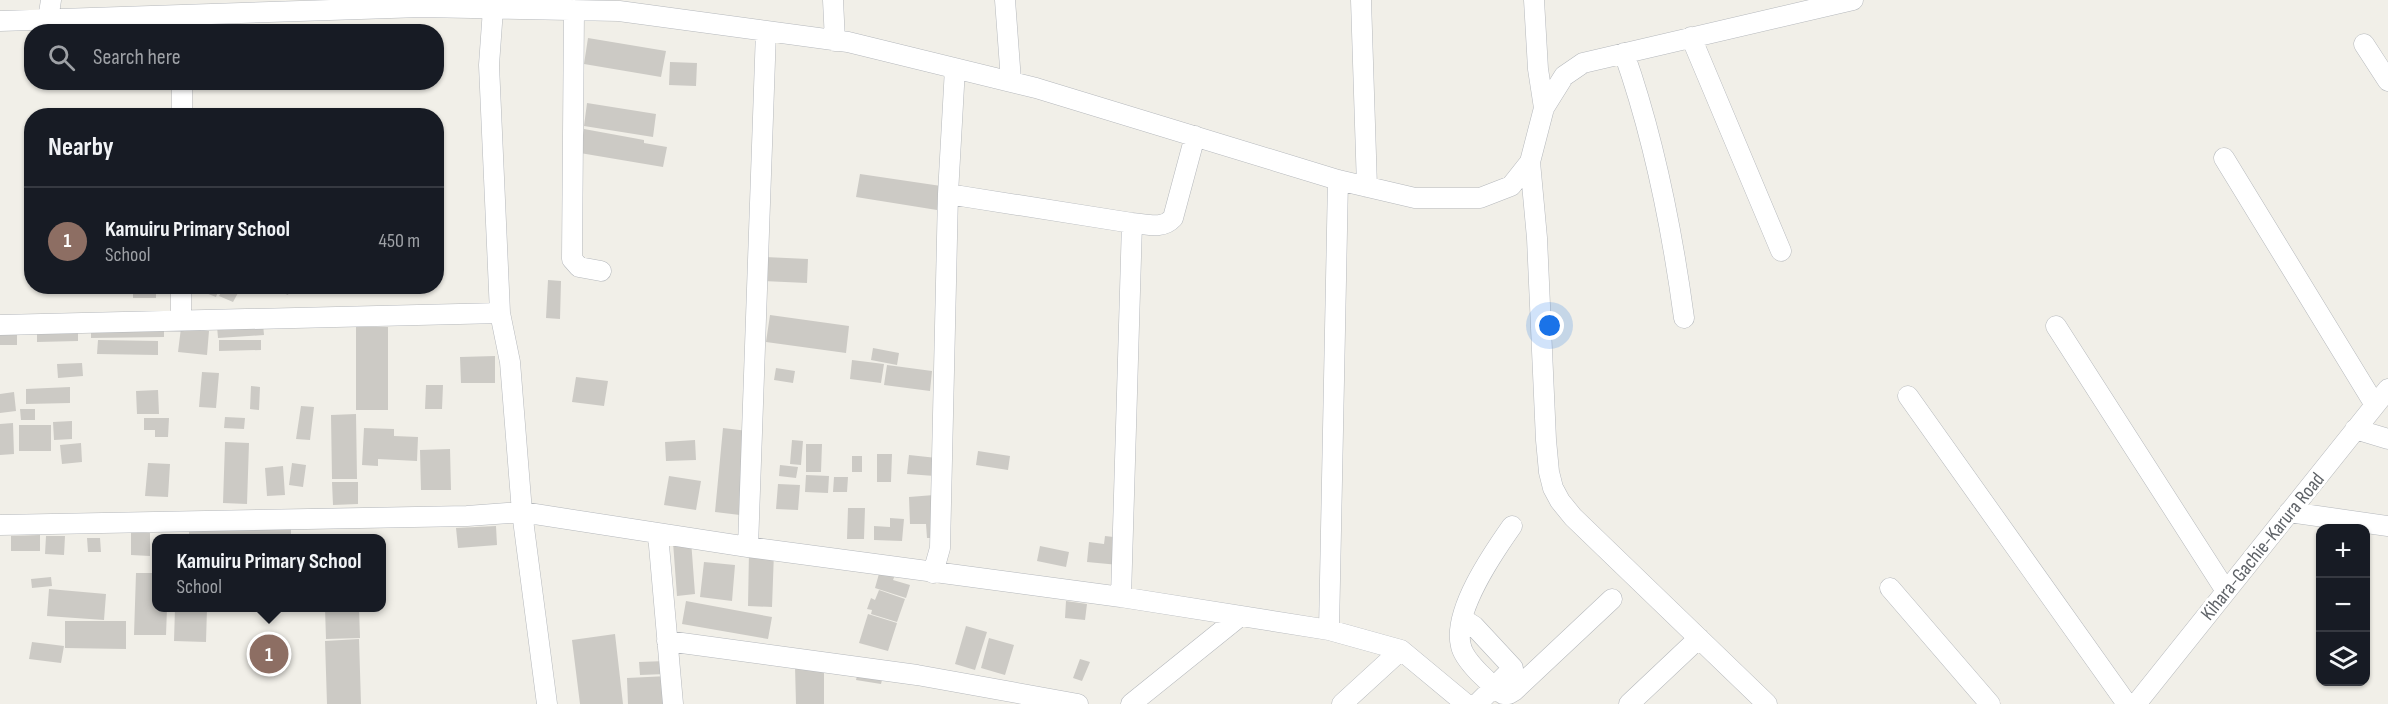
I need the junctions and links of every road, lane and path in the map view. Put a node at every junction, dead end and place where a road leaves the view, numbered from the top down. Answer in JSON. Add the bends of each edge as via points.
{"nodes":[{"id":1,"x":51,"y":0,"type":"edge"},
{"id":2,"x":833,"y":0,"type":"edge"},
{"id":3,"x":1005,"y":0,"type":"edge"},
{"id":4,"x":1361,"y":0,"type":"edge"},
{"id":5,"x":1534,"y":0,"type":"edge"},
{"id":6,"x":1853,"y":0,"type":"edge"},
{"id":7,"x":482,"y":5,"type":"edge"},
{"id":8,"x":262,"y":6,"type":"edge"},
{"id":9,"x":574,"y":10,"type":"junction"},
{"id":10,"x":48,"y":20,"type":"junction"},
{"id":11,"x":0,"y":21,"type":"edge"},
{"id":12,"x":183,"y":24,"type":"edge"},
{"id":13,"x":766,"y":31,"type":"junction"},
{"id":14,"x":1691,"y":37,"type":"junction"},
{"id":15,"x":836,"y":41,"type":"junction"},
{"id":16,"x":2364,"y":44,"type":"dead end"},
{"id":17,"x":1624,"y":53,"type":"junction"},
{"id":18,"x":955,"y":68,"type":"junction"},
{"id":19,"x":1011,"y":81,"type":"junction"},
{"id":20,"x":2388,"y":81,"type":"edge"},
{"id":21,"x":182,"y":90,"type":"edge"},
{"id":22,"x":182,"y":108,"type":"edge"},
{"id":23,"x":1544,"y":108,"type":"junction"},
{"id":24,"x":1195,"y":136,"type":"junction"},
{"id":25,"x":2224,"y":158,"type":"dead end"},
{"id":26,"x":1530,"y":162,"type":"junction"},
{"id":27,"x":1338,"y":180,"type":"junction"},
{"id":28,"x":1367,"y":187,"type":"junction"},
{"id":29,"x":948,"y":194,"type":"junction"},
{"id":30,"x":1132,"y":223,"type":"junction"},
{"id":31,"x":1781,"y":251,"type":"dead end"},
{"id":32,"x":601,"y":272,"type":"dead end"},
{"id":33,"x":181,"y":294,"type":"edge"},
{"id":34,"x":500,"y":313,"type":"junction"},
{"id":35,"x":1684,"y":318,"type":"dead end"},
{"id":36,"x":181,"y":321,"type":"junction"},
{"id":37,"x":0,"y":324,"type":"edge"},
{"id":38,"x":2056,"y":326,"type":"dead end"},
{"id":39,"x":2388,"y":389,"type":"edge"},
{"id":40,"x":1908,"y":396,"type":"dead end"},
{"id":41,"x":2375,"y":405,"type":"junction"},
{"id":42,"x":2355,"y":429,"type":"junction"},
{"id":43,"x":2388,"y":439,"type":"edge"},
{"id":44,"x":522,"y":512,"type":"junction"},
{"id":45,"x":2289,"y":512,"type":"junction"},
{"id":46,"x":0,"y":525,"type":"edge"},
{"id":47,"x":1512,"y":526,"type":"dead end"},
{"id":48,"x":2388,"y":526,"type":"edge"},
{"id":49,"x":658,"y":534,"type":"junction"},
{"id":50,"x":748,"y":547,"type":"junction"},
{"id":51,"x":933,"y":573,"type":"junction"},
{"id":52,"x":1890,"y":588,"type":"dead end"},
{"id":53,"x":2226,"y":591,"type":"junction"},
{"id":54,"x":1121,"y":597,"type":"junction"},
{"id":55,"x":1612,"y":598,"type":"dead end"},
{"id":56,"x":1239,"y":617,"type":"junction"},
{"id":57,"x":1463,"y":619,"type":"junction"},
{"id":58,"x":1329,"y":630,"type":"junction"},
{"id":59,"x":1699,"y":638,"type":"junction"},
{"id":60,"x":667,"y":641,"type":"junction"},
{"id":61,"x":1401,"y":650,"type":"junction"},
{"id":62,"x":1495,"y":688,"type":"junction"},
{"id":63,"x":547,"y":704,"type":"edge"},
{"id":64,"x":673,"y":704,"type":"edge"},
{"id":65,"x":1078,"y":704,"type":"edge"},
{"id":66,"x":1131,"y":704,"type":"edge"},
{"id":67,"x":1342,"y":704,"type":"edge"},
{"id":68,"x":1466,"y":704,"type":"edge"},
{"id":69,"x":1477,"y":704,"type":"edge"},
{"id":70,"x":1629,"y":704,"type":"edge"},
{"id":71,"x":1767,"y":704,"type":"edge"},
{"id":72,"x":1990,"y":704,"type":"edge"},
{"id":73,"x":2127,"y":704,"type":"edge"},
{"id":74,"x":2136,"y":704,"type":"edge"}],
"edges":[{"from":1,"to":10,"type":"street"},
{"from":2,"to":15,"type":"street"},
{"from":3,"to":19,"type":"street"},
{"from":4,"to":28,"type":"street"},
{"from":5,"to":23,"type":"street"},
{"from":6,"to":14,"type":"street"},
{"from":7,"to":8,"type":"street"},
{"from":7,"to":9,"type":"street"},
{"from":7,"to":34,"type":"street","via":[[489,65]]},
{"from":8,"to":12,"type":"street"},
{"from":9,"to":13,"type":"street","via":[[619,11]]},
{"from":9,"to":32,"type":"street","via":[[572,259],[579,267]]},
{"from":10,"to":11,"type":"street"},
{"from":10,"to":12,"type":"street"},
{"from":13,"to":15,"type":"street"},
{"from":13,"to":50,"type":"street"},
{"from":14,"to":17,"type":"street"},
{"from":14,"to":31,"type":"street"},
{"from":15,"to":18,"type":"street"},
{"from":16,"to":20,"type":"street"},
{"from":17,"to":23,"type":"street","via":[[1583,63],[1564,76]]},
{"from":17,"to":35,"type":"street","via":[[1648,129],[1676,257]]},
{"from":18,"to":19,"type":"street"},
{"from":18,"to":29,"type":"street"},
{"from":19,"to":24,"type":"street"},
{"from":21,"to":22,"type":"street"},
{"from":23,"to":26,"type":"street"},
{"from":24,"to":27,"type":"street"},
{"from":24,"to":30,"type":"street","via":[[1173,218],[1167,225]]},
{"from":25,"to":41,"type":"street"},
{"from":26,"to":28,"type":"street","via":[[1511,186],[1480,198],[1415,198]]},
{"from":26,"to":59,"type":"street","via":[[1546,440],[1553,488],[1573,517]]},
{"from":27,"to":28,"type":"street"},
{"from":27,"to":58,"type":"street"},
{"from":29,"to":30,"type":"street"},
{"from":29,"to":51,"type":"street","via":[[940,548]]},
{"from":30,"to":54,"type":"street"},
{"from":33,"to":36,"type":"street"},
{"from":34,"to":36,"type":"street"},
{"from":34,"to":44,"type":"street","via":[[510,362]]},
{"from":36,"to":37,"type":"street"},
{"from":38,"to":53,"type":"street"},
{"from":39,"to":41,"type":"street","name":"Kihara-Gachie-Karura Road"},
{"from":40,"to":73,"type":"street"},
{"from":41,"to":42,"type":"street","name":"Kihara-Gachie-Karura Road"},
{"from":42,"to":43,"type":"street"},
{"from":42,"to":45,"type":"street","name":"Kihara-Gachie-Karura Road"},
{"from":44,"to":46,"type":"street","via":[[455,517]]},
{"from":44,"to":49,"type":"street"},
{"from":44,"to":63,"type":"street"},
{"from":45,"to":48,"type":"street"},
{"from":45,"to":53,"type":"street","name":"Kihara-Gachie-Karura Road"},
{"from":47,"to":57,"type":"street","via":[[1475,583]]},
{"from":49,"to":50,"type":"street"},
{"from":49,"to":60,"type":"street"},
{"from":50,"to":51,"type":"street"},
{"from":51,"to":54,"type":"street"},
{"from":52,"to":72,"type":"street"},
{"from":53,"to":74,"type":"street","name":"Kihara-Gachie-Karura Road"},
{"from":54,"to":56,"type":"street"},
{"from":55,"to":62,"type":"street","via":[[1514,691],[1503,694]]},
{"from":56,"to":58,"type":"street"},
{"from":56,"to":66,"type":"street"},
{"from":57,"to":62,"type":"street","via":[[1461,648]]},
{"from":57,"to":62,"type":"street","via":[[1511,664],[1512,672]]},
{"from":58,"to":61,"type":"street"},
{"from":59,"to":70,"type":"street"},
{"from":59,"to":71,"type":"street"},
{"from":60,"to":64,"type":"street"},
{"from":60,"to":65,"type":"street","via":[[917,675]]},
{"from":61,"to":67,"type":"street"},
{"from":61,"to":68,"type":"street"},
{"from":62,"to":69,"type":"street"}]}
